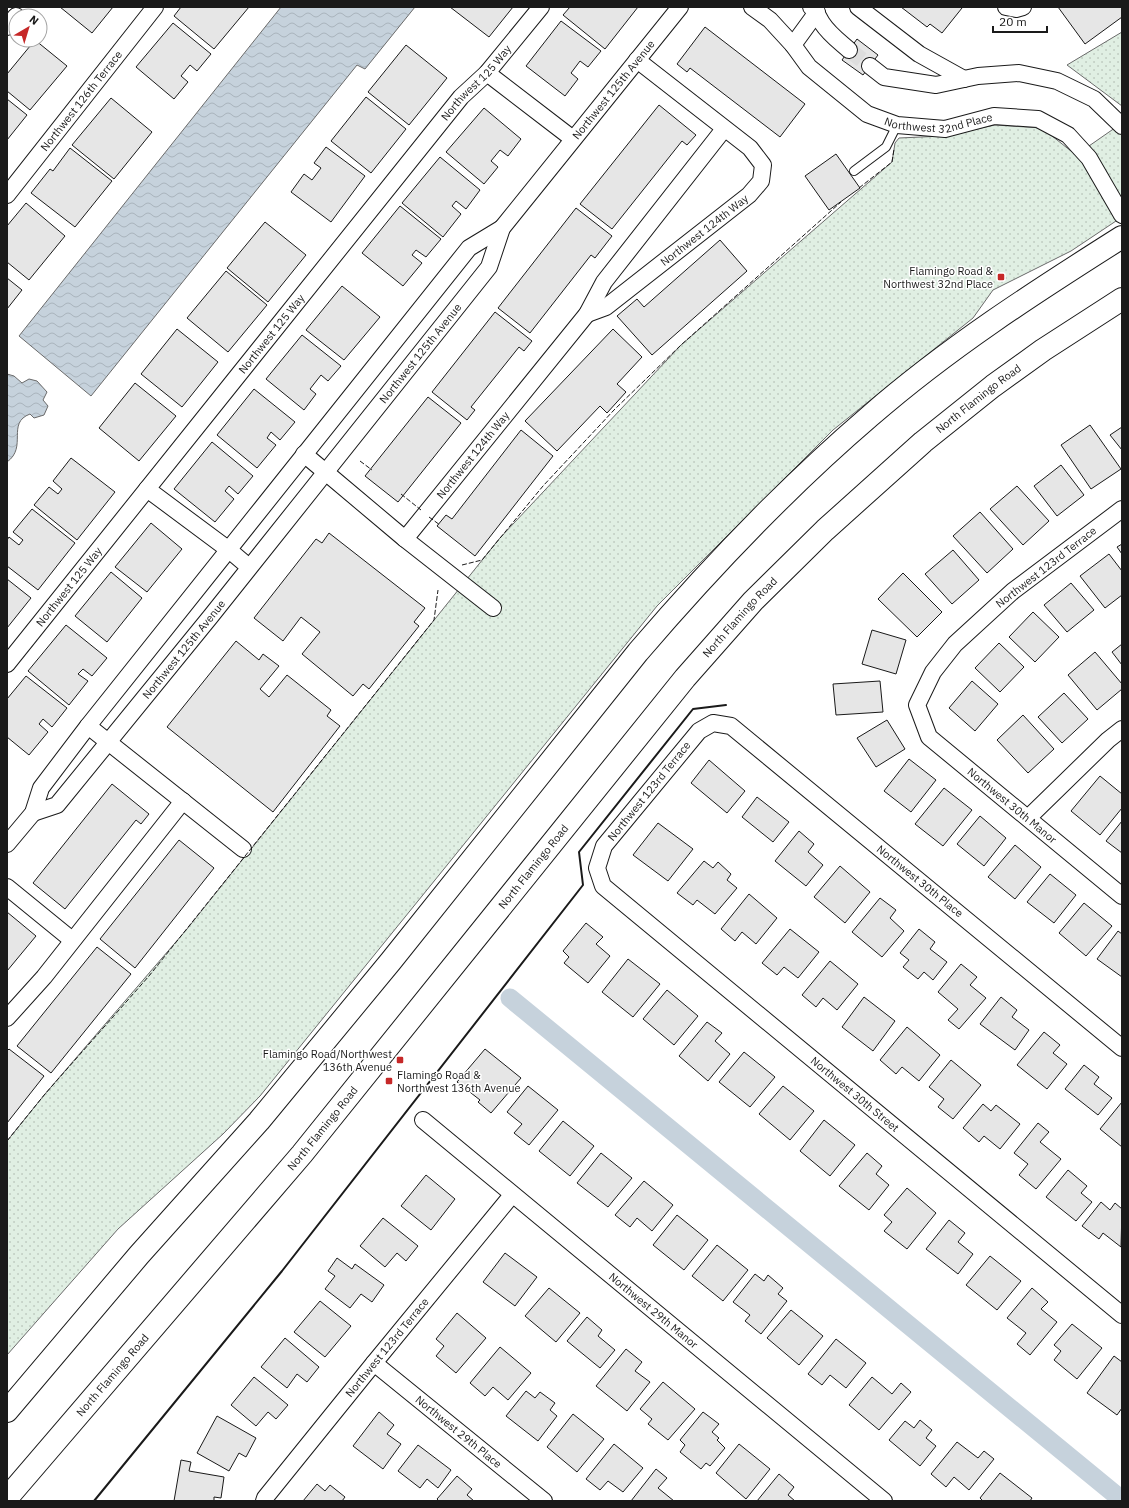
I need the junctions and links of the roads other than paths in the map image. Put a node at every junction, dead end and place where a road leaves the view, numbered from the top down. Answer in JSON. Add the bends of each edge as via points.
{"nodes":[{"id":1,"x":155,"y":7,"type":"edge"},
{"id":2,"x":541,"y":7,"type":"edge"},
{"id":3,"x":680,"y":7,"type":"edge"},
{"id":4,"x":752,"y":7,"type":"edge"},
{"id":5,"x":858,"y":7,"type":"edge"},
{"id":6,"x":1006,"y":7,"type":"edge"},
{"id":7,"x":1023,"y":7,"type":"edge"},
{"id":8,"x":814,"y":9,"type":"edge"},
{"id":9,"x":793,"y":45,"type":"junction"},
{"id":10,"x":849,"y":50,"type":"tunnel mouth"},
{"id":11,"x":637,"y":60,"type":"junction"},
{"id":12,"x":870,"y":66,"type":"tunnel mouth"},
{"id":13,"x":487,"y":73,"type":"junction"},
{"id":14,"x":964,"y":79,"type":"junction"},
{"id":15,"x":898,"y":125,"type":"junction"},
{"id":16,"x":1122,"y":126,"type":"edge"},
{"id":17,"x":724,"y":129,"type":"junction"},
{"id":18,"x":573,"y":139,"type":"junction"},
{"id":19,"x":854,"y":171,"type":"dead end"},
{"id":20,"x":7,"y":195,"type":"edge"},
{"id":21,"x":1122,"y":215,"type":"edge"},
{"id":22,"x":502,"y":228,"type":"junction"},
{"id":23,"x":1122,"y":237,"type":"edge"},
{"id":24,"x":1122,"y":299,"type":"edge"},
{"id":25,"x":587,"y":314,"type":"junction"},
{"id":26,"x":304,"y":454,"type":"junction"},
{"id":27,"x":325,"y":472,"type":"junction"},
{"id":28,"x":147,"y":489,"type":"junction"},
{"id":29,"x":1122,"y":508,"type":"edge"},
{"id":30,"x":405,"y":539,"type":"junction"},
{"id":31,"x":229,"y":550,"type":"junction"},
{"id":32,"x":249,"y":567,"type":"junction"},
{"id":33,"x":493,"y":608,"type":"dead end"},
{"id":34,"x":7,"y":664,"type":"edge"},
{"id":35,"x":917,"y":705,"type":"joint"},
{"id":36,"x":714,"y":723,"type":"joint"},
{"id":37,"x":88,"y":726,"type":"junction"},
{"id":38,"x":1122,"y":729,"type":"edge"},
{"id":39,"x":108,"y":742,"type":"junction"},
{"id":40,"x":183,"y":801,"type":"junction"},
{"id":41,"x":32,"y":813,"type":"junction"},
{"id":42,"x":1028,"y":818,"type":"junction"},
{"id":43,"x":7,"y":844,"type":"edge"},
{"id":44,"x":242,"y":849,"type":"dead end"},
{"id":45,"x":597,"y":868,"type":"joint"},
{"id":46,"x":7,"y":887,"type":"edge"},
{"id":47,"x":1122,"y":896,"type":"edge"},
{"id":48,"x":72,"y":940,"type":"junction"},
{"id":49,"x":7,"y":1018,"type":"edge"},
{"id":50,"x":1122,"y":1048,"type":"edge"},
{"id":51,"x":423,"y":1120,"type":"dead end"},
{"id":52,"x":512,"y":1195,"type":"junction"},
{"id":53,"x":1122,"y":1315,"type":"edge"},
{"id":54,"x":374,"y":1362,"type":"junction"},
{"id":55,"x":7,"y":1411,"type":"edge"},
{"id":56,"x":7,"y":1498,"type":"edge"},
{"id":57,"x":264,"y":1501,"type":"edge"},
{"id":58,"x":544,"y":1501,"type":"edge"},
{"id":59,"x":884,"y":1501,"type":"edge"}],
"edges":[{"from":1,"to":20,"type":"street","name":"Northwest 126th Terrace"},
{"from":2,"to":13,"type":"street","name":"Northwest 125 Way"},
{"from":3,"to":11,"type":"street","name":"Northwest 125th Avenue"},
{"from":4,"to":9,"type":"street","name":"Northwest 32nd Place","via":[[770,20]]},
{"from":5,"to":14,"type":"street","via":[[918,54]]},
{"from":6,"to":7,"type":"street"},
{"from":8,"to":9,"type":"street"},
{"from":8,"to":10,"type":"street","via":[[832,36]]},
{"from":9,"to":15,"type":"street","name":"Northwest 32nd Place","via":[[809,67],[867,114]]},
{"from":11,"to":17,"type":"street","name":"Northwest 124th Way"},
{"from":11,"to":18,"type":"street","name":"Northwest 125th Avenue"},
{"from":12,"to":14,"type":"street","via":[[884,77],[936,85]]},
{"from":13,"to":18,"type":"street"},
{"from":13,"to":28,"type":"street","name":"Northwest 125 Way","via":[[461,97]]},
{"from":14,"to":16,"type":"street","via":[[1019,73],[1057,81],[1094,99]]},
{"from":15,"to":19,"type":"lane","via":[[886,147]]},
{"from":15,"to":21,"type":"street","name":"Northwest 32nd Place","via":[[945,129],[994,116],[1038,119],[1068,135],[1089,158]]},
{"from":17,"to":25,"type":"street","name":"Northwest 124th Way","via":[[604,282]]},
{"from":17,"to":25,"type":"street","name":"Northwest 124th Way","via":[[750,148],[763,165],[761,181],[749,195],[606,307]]},
{"from":18,"to":22,"type":"street","name":"Northwest 125th Avenue"},
{"from":22,"to":26,"type":"street","name":"Northwest 125th Avenue","via":[[469,248]]},
{"from":22,"to":27,"type":"street","name":"Northwest 125th Avenue","via":[[489,267]]},
{"from":23,"to":55,"type":"highway","via":[[1018,304],[953,350],[871,415],[790,488],[716,565],[638,652],[259,1121],[139,1255]]},
{"from":24,"to":56,"type":"highway","name":"North Flamingo Road","via":[[1031,358],[923,442],[825,530],[753,601],[685,678],[302,1154]]},
{"from":25,"to":30,"type":"street","name":"Northwest 124th Way"},
{"from":26,"to":27,"type":"street"},
{"from":26,"to":31,"type":"street","name":"Northwest 125th Avenue"},
{"from":27,"to":30,"type":"street"},
{"from":27,"to":32,"type":"street","name":"Northwest 125th Avenue"},
{"from":28,"to":31,"type":"street"},
{"from":28,"to":34,"type":"street","name":"Northwest 125 Way"},
{"from":29,"to":35,"type":"street","name":"Northwest 123rd Terrace","via":[[1013,591],[955,644],[933,672]]},
{"from":30,"to":33,"type":"street"},
{"from":31,"to":32,"type":"street"},
{"from":31,"to":37,"type":"street","name":"Northwest 125th Avenue"},
{"from":32,"to":39,"type":"street","name":"Northwest 125th Avenue"},
{"from":35,"to":42,"type":"street","name":"Northwest 30th Manor","via":[[929,737]]},
{"from":36,"to":45,"type":"street","name":"Northwest 123rd Terrace","via":[[699,731],[604,846]]},
{"from":36,"to":50,"type":"street","name":"Northwest 30th Place","via":[[731,726]]},
{"from":37,"to":39,"type":"street"},
{"from":37,"to":41,"type":"street","name":"Northwest 125th Avenue","via":[[41,788]]},
{"from":38,"to":42,"type":"street"},
{"from":39,"to":40,"type":"street"},
{"from":39,"to":41,"type":"street","name":"Northwest 125th Avenue","via":[[57,805]]},
{"from":40,"to":44,"type":"street"},
{"from":40,"to":48,"type":"street"},
{"from":41,"to":43,"type":"street","name":"Northwest 125th Avenue"},
{"from":42,"to":47,"type":"street","name":"Northwest 30th Manor"},
{"from":45,"to":53,"type":"street","name":"Northwest 30th Street","via":[[603,886]]},
{"from":46,"to":48,"type":"street"},
{"from":48,"to":49,"type":"street","via":[[44,977]]},
{"from":51,"to":52,"type":"street","name":"Northwest 29th Manor"},
{"from":52,"to":54,"type":"street","name":"Northwest 123rd Terrace"},
{"from":52,"to":59,"type":"street","name":"Northwest 29th Manor"},
{"from":54,"to":57,"type":"street","name":"Northwest 123rd Terrace"},
{"from":54,"to":58,"type":"street","name":"Northwest 29th Place"}]}
